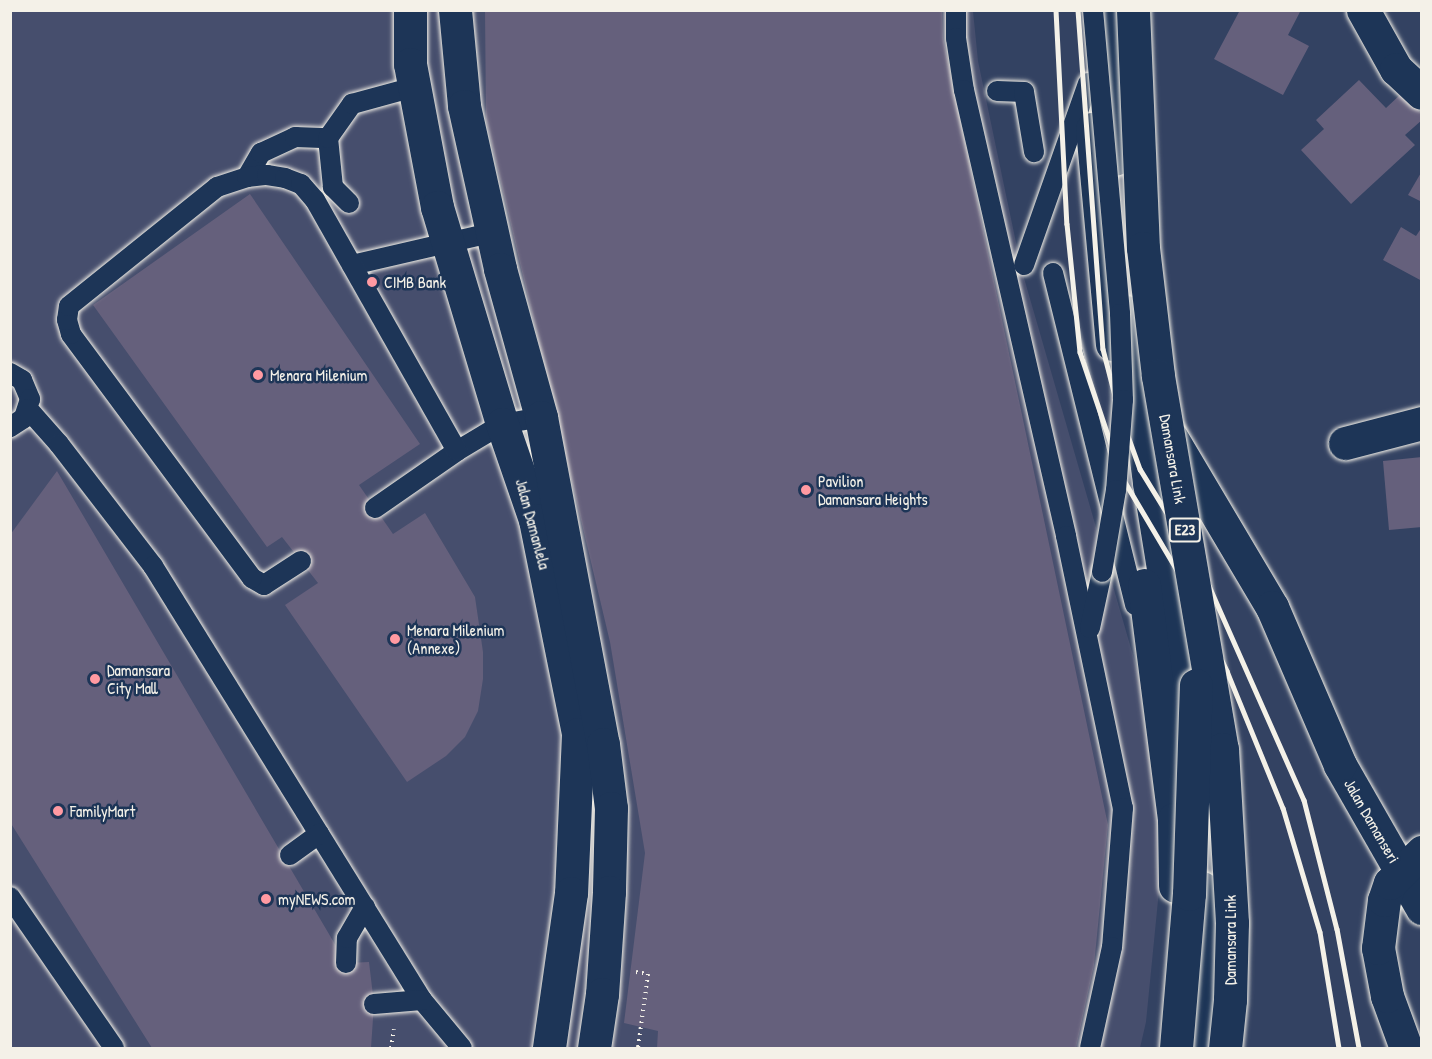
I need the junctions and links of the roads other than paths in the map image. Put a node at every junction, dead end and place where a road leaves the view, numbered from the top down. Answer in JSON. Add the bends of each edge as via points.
{"nodes":[{"id":1,"x":410,"y":10,"type":"edge"},
{"id":2,"x":455,"y":10,"type":"edge"},
{"id":3,"x":956,"y":10,"type":"edge"},
{"id":4,"x":1086,"y":10,"type":"edge"},
{"id":5,"x":1093,"y":10,"type":"edge"},
{"id":6,"x":1108,"y":10,"type":"edge"},
{"id":7,"x":1133,"y":10,"type":"edge"},
{"id":8,"x":1362,"y":10,"type":"edge"},
{"id":9,"x":1088,"y":83,"type":"junction"},
{"id":10,"x":414,"y":87,"type":"junction"},
{"id":11,"x":997,"y":91,"type":"dead end"},
{"id":12,"x":1422,"y":93,"type":"edge"},
{"id":13,"x":328,"y":138,"type":"junction"},
{"id":14,"x":1034,"y":152,"type":"dead end"},
{"id":15,"x":247,"y":177,"type":"junction"},
{"id":16,"x":350,"y":203,"type":"dead end"},
{"id":17,"x":491,"y":233,"type":"junction"},
{"id":18,"x":447,"y":242,"type":"junction"},
{"id":19,"x":352,"y":265,"type":"junction"},
{"id":20,"x":1024,"y":265,"type":"dead end"},
{"id":21,"x":1053,"y":273,"type":"dead end"},
{"id":22,"x":1132,"y":361,"type":"junction"},
{"id":23,"x":10,"y":374,"type":"edge"},
{"id":24,"x":28,"y":409,"type":"junction"},
{"id":25,"x":541,"y":417,"type":"junction"},
{"id":26,"x":1422,"y":423,"type":"edge"},
{"id":27,"x":502,"y":424,"type":"junction"},
{"id":28,"x":10,"y":427,"type":"edge"},
{"id":29,"x":1346,"y":443,"type":"dead end"},
{"id":30,"x":457,"y":451,"type":"junction"},
{"id":31,"x":375,"y":508,"type":"dead end"},
{"id":32,"x":301,"y":561,"type":"dead end"},
{"id":33,"x":1198,"y":622,"type":"junction"},
{"id":34,"x":1088,"y":637,"type":"junction"},
{"id":35,"x":1158,"y":695,"type":"junction"},
{"id":36,"x":319,"y":834,"type":"junction"},
{"id":37,"x":290,"y":855,"type":"dead end"},
{"id":38,"x":1412,"y":861,"type":"edge"},
{"id":39,"x":10,"y":897,"type":"edge"},
{"id":40,"x":365,"y":907,"type":"junction"},
{"id":41,"x":1422,"y":908,"type":"edge"},
{"id":42,"x":346,"y":963,"type":"dead end"},
{"id":43,"x":422,"y":1000,"type":"junction"},
{"id":44,"x":374,"y":1004,"type":"dead end"},
{"id":45,"x":114,"y":1048,"type":"edge"},
{"id":46,"x":462,"y":1048,"type":"edge"},
{"id":47,"x":549,"y":1048,"type":"edge"},
{"id":48,"x":594,"y":1048,"type":"edge"},
{"id":49,"x":1090,"y":1048,"type":"edge"},
{"id":50,"x":1165,"y":1048,"type":"edge"},
{"id":51,"x":1176,"y":1048,"type":"edge"},
{"id":52,"x":1197,"y":1048,"type":"edge"},
{"id":53,"x":1225,"y":1048,"type":"edge"},
{"id":54,"x":1406,"y":1048,"type":"edge"}],
"edges":[{"from":1,"to":10,"type":"main road","name":"Jalan Damanlela"},
{"from":2,"to":17,"type":"main road","name":"Jalan Damanlela","via":[[464,106]]},
{"from":3,"to":34,"type":"lane","via":[[964,90]]},
{"from":4,"to":9,"type":"main road"},
{"from":5,"to":34,"type":"lane","bridge":true,"via":[[1120,314],[1123,400],[1116,490]]},
{"from":6,"to":22,"type":"main road","name":"Damansara Link","number":"E23","via":[[1116,185]]},
{"from":7,"to":33,"type":"main road","name":"Damansara Link","number":"E23","bridge":true,"via":[[1143,248],[1158,376]]},
{"from":8,"to":12,"type":"main road","via":[[1395,69]]},
{"from":9,"to":20,"type":"lane"},
{"from":9,"to":35,"type":"main road","via":[[1109,319]]},
{"from":10,"to":13,"type":"lane","via":[[352,104]]},
{"from":10,"to":18,"type":"main road","name":"Jalan Damanlela"},
{"from":11,"to":14,"type":"lane","via":[[1024,92]]},
{"from":13,"to":15,"type":"lane","via":[[295,137],[261,153]]},
{"from":13,"to":16,"type":"lane","via":[[333,187]]},
{"from":15,"to":19,"type":"lane","via":[[285,178],[301,184],[315,200]]},
{"from":15,"to":32,"type":"lane","via":[[217,187],[69,306],[67,320],[71,334],[252,578],[264,585]]},
{"from":17,"to":18,"type":"lane"},
{"from":17,"to":25,"type":"main road","name":"Jalan Damanlela"},
{"from":18,"to":19,"type":"lane"},
{"from":18,"to":27,"type":"main road","name":"Jalan Damanlela"},
{"from":19,"to":30,"type":"lane"},
{"from":21,"to":35,"type":"lane"},
{"from":22,"to":38,"type":"main road","name":"Jalan Damanseri","via":[[1186,466],[1272,607],[1340,765]]},
{"from":22,"to":52,"type":"main road","name":"Damansara Link","number":"E23","via":[[1198,795],[1202,940]]},
{"from":23,"to":24,"type":"lane","via":[[22,380],[28,389]]},
{"from":24,"to":28,"type":"lane","via":[[24,418]]},
{"from":24,"to":36,"type":"lane","via":[[153,566]]},
{"from":25,"to":27,"type":"lane"},
{"from":25,"to":48,"type":"main road","name":"Jalan Damanlela","via":[[581,616],[611,808],[602,994]]},
{"from":26,"to":29,"type":"main road"},
{"from":27,"to":30,"type":"lane"},
{"from":27,"to":47,"type":"main road","name":"Jalan Damanlela","via":[[535,520],[578,734],[571,893]]},
{"from":30,"to":31,"type":"lane"},
{"from":33,"to":51,"type":"main road","bridge":true,"via":[[1189,894]]},
{"from":33,"to":53,"type":"main road","name":"Damansara Link","number":"E23","bridge":true,"via":[[1222,749],[1229,844],[1232,923]]},
{"from":34,"to":49,"type":"lane","via":[[1123,808],[1112,947]]},
{"from":35,"to":50,"type":"main road","via":[[1174,830],[1176,941]]},
{"from":36,"to":37,"type":"lane"},
{"from":36,"to":40,"type":"lane"},
{"from":38,"to":41,"type":"main road","name":"Jalan Damanseri"},
{"from":38,"to":54,"type":"main road","via":[[1390,883],[1378,948],[1387,996]]},
{"from":39,"to":45,"type":"lane"},
{"from":40,"to":42,"type":"lane","via":[[347,938]]},
{"from":40,"to":43,"type":"lane"},
{"from":43,"to":44,"type":"lane"},
{"from":43,"to":46,"type":"lane"}]}
